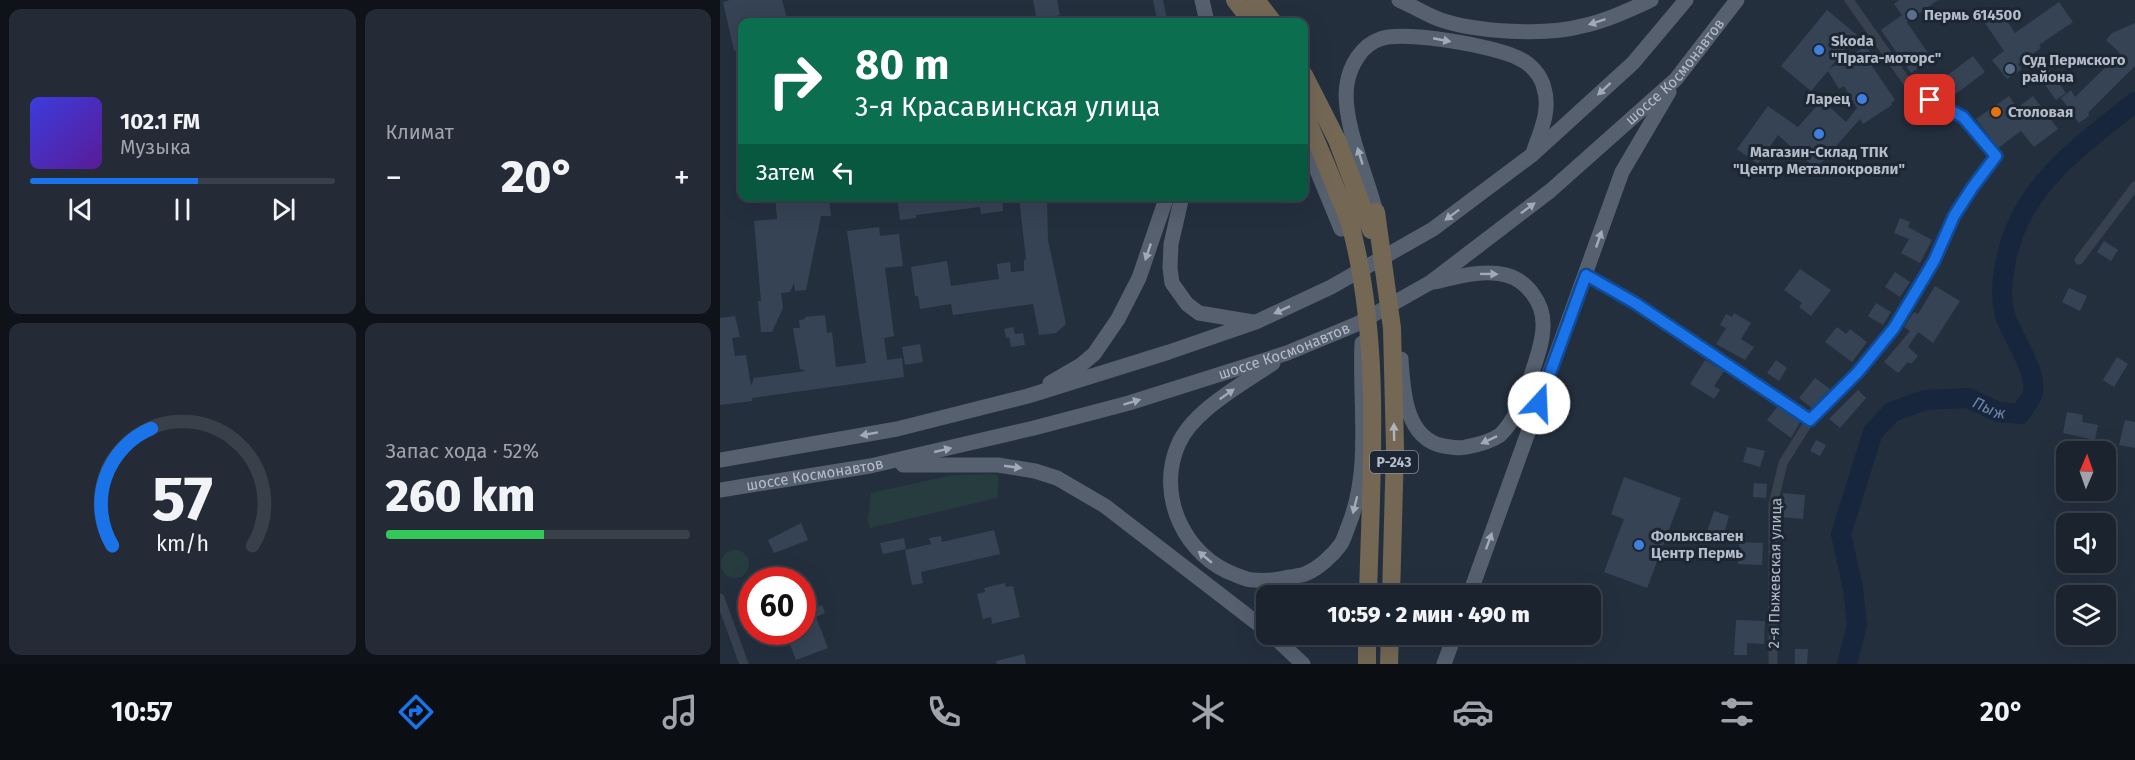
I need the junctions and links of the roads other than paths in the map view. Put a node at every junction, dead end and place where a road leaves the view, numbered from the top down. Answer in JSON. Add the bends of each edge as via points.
{"nodes":[{"id":1,"x":1202,"y":0,"type":"edge"},
{"id":2,"x":1235,"y":0,"type":"edge"},
{"id":3,"x":1256,"y":0,"type":"edge"},
{"id":4,"x":1399,"y":0,"type":"edge"},
{"id":5,"x":1651,"y":0,"type":"edge"},
{"id":6,"x":1686,"y":0,"type":"edge"},
{"id":7,"x":1737,"y":0,"type":"edge"},
{"id":8,"x":1849,"y":0,"type":"edge"},
{"id":9,"x":1205,"y":18,"type":"edge"},
{"id":10,"x":1249,"y":18,"type":"edge"},
{"id":11,"x":1270,"y":18,"type":"edge"},
{"id":12,"x":1676,"y":79,"type":"junction"},
{"id":13,"x":1308,"y":83,"type":"edge"},
{"id":14,"x":1308,"y":122,"type":"edge"},
{"id":15,"x":1308,"y":147,"type":"edge"},
{"id":16,"x":1532,"y":155,"type":"junction"},
{"id":17,"x":2135,"y":186,"type":"edge"},
{"id":18,"x":1165,"y":201,"type":"edge"},
{"id":19,"x":1181,"y":201,"type":"edge"},
{"id":20,"x":1371,"y":214,"type":"junction"},
{"id":21,"x":1346,"y":226,"type":"junction"},
{"id":22,"x":2079,"y":260,"type":"dead end"},
{"id":23,"x":1586,"y":275,"type":"junction"},
{"id":24,"x":1431,"y":282,"type":"junction"},
{"id":25,"x":1256,"y":322,"type":"junction"},
{"id":26,"x":1396,"y":326,"type":"junction"},
{"id":27,"x":1366,"y":341,"type":"junction"},
{"id":28,"x":1287,"y":353,"type":"junction"},
{"id":29,"x":1028,"y":396,"type":"junction"},
{"id":30,"x":1810,"y":420,"type":"junction"},
{"id":31,"x":720,"y":460,"type":"edge"},
{"id":32,"x":870,"y":466,"type":"junction"},
{"id":33,"x":720,"y":492,"type":"edge"},
{"id":34,"x":1368,"y":585,"type":"edge"},
{"id":35,"x":1391,"y":585,"type":"edge"},
{"id":36,"x":1473,"y":585,"type":"edge"},
{"id":37,"x":720,"y":598,"type":"edge"},
{"id":38,"x":1256,"y":622,"type":"edge"},
{"id":39,"x":1283,"y":645,"type":"edge"},
{"id":40,"x":1368,"y":645,"type":"edge"},
{"id":41,"x":1390,"y":645,"type":"edge"},
{"id":42,"x":1451,"y":645,"type":"edge"},
{"id":43,"x":744,"y":664,"type":"edge"},
{"id":44,"x":1303,"y":664,"type":"edge"},
{"id":45,"x":1367,"y":664,"type":"edge"},
{"id":46,"x":1389,"y":664,"type":"edge"},
{"id":47,"x":1444,"y":664,"type":"edge"},
{"id":48,"x":1773,"y":664,"type":"edge"}],
"edges":[{"from":1,"to":9,"type":"main road"},
{"from":2,"to":10,"type":"highway"},
{"from":3,"to":11,"type":"highway"},
{"from":5,"to":4,"type":"main road","one_way":true,"via":[[1582,27],[1548,31],[1504,30],[1441,20]]},
{"from":6,"to":16,"type":"main road","name":"шоссе Космонавтов","one_way":true,"via":[[1633,63]]},
{"from":7,"to":12,"type":"main road","name":"шоссе Космонавтов"},
{"from":8,"to":30,"type":"street","name":"2-я Пыжевская улица","via":[[1914,92],[1963,117],[1996,156],[1954,216],[1934,261],[1894,328],[1858,372]]},
{"from":23,"to":12,"type":"main road","one_way":true,"via":[[1622,172]]},
{"from":24,"to":12,"type":"main road","name":"шоссе Космонавтов","one_way":true,"via":[[1550,191]]},
{"from":13,"to":20,"type":"highway","number":"Р-243"},
{"from":14,"to":21,"type":"highway","number":"Р-243"},
{"from":15,"to":21,"type":"main road"},
{"from":20,"to":16,"type":"main road","one_way":true,"via":[[1346,100],[1352,65],[1379,39],[1401,35],[1432,38],[1520,58],[1536,71],[1547,101],[1546,116]]},
{"from":16,"to":25,"type":"main road","name":"шоссе Космонавтов","one_way":true,"via":[[1433,229],[1331,287]]},
{"from":17,"to":22,"type":"street"},
{"from":18,"to":29,"type":"main road","one_way":true,"via":[[1139,278],[1094,354]]},
{"from":19,"to":25,"type":"main road","via":[[1171,244],[1172,282],[1187,304],[1199,313]]},
{"from":20,"to":26,"type":"highway","number":"Р-243"},
{"from":21,"to":27,"type":"highway","number":"Р-243","via":[[1363,280]]},
{"from":23,"to":30,"type":"street","via":[[1635,303]]},
{"from":36,"to":23,"type":"main road","one_way":true},
{"from":24,"to":26,"type":"main road","one_way":true,"via":[[1485,272],[1505,274],[1531,291],[1540,307],[1543,326],[1538,353],[1522,400],[1500,434],[1484,443],[1459,448],[1438,445],[1421,435],[1404,392]]},
{"from":24,"to":28,"type":"main road","name":"шоссе Космонавтов","via":[[1357,324]]},
{"from":25,"to":29,"type":"main road","name":"шоссе Космонавтов"},
{"from":35,"to":26,"type":"highway","number":"Р-243","one_way":true},
{"from":27,"to":28,"type":"main road","one_way":true,"via":[[1361,479],[1355,510],[1342,543],[1307,573],[1278,580],[1252,580],[1226,571],[1202,556],[1187,537],[1171,493],[1172,467],[1178,444],[1192,424],[1213,404]]},
{"from":27,"to":34,"type":"highway","number":"Р-243","via":[[1372,457]]},
{"from":32,"to":28,"type":"main road","name":"шоссе Космонавтов","one_way":true,"via":[[1118,406]]},
{"from":29,"to":31,"type":"main road","name":"шоссе Космонавтов","one_way":true,"via":[[897,429]]},
{"from":30,"to":48,"type":"street","name":"2-я Пыжевская улица","via":[[1783,463],[1773,505]]},
{"from":32,"to":33,"type":"main road","name":"шоссе Космонавтов"},
{"from":32,"to":38,"type":"main road","one_way":true,"via":[[998,465],[1057,478],[1105,506]]},
{"from":37,"to":43,"type":"street"},
{"from":39,"to":44,"type":"main road"},
{"from":40,"to":45,"type":"highway"},
{"from":41,"to":46,"type":"highway"},
{"from":42,"to":47,"type":"main road"}]}
